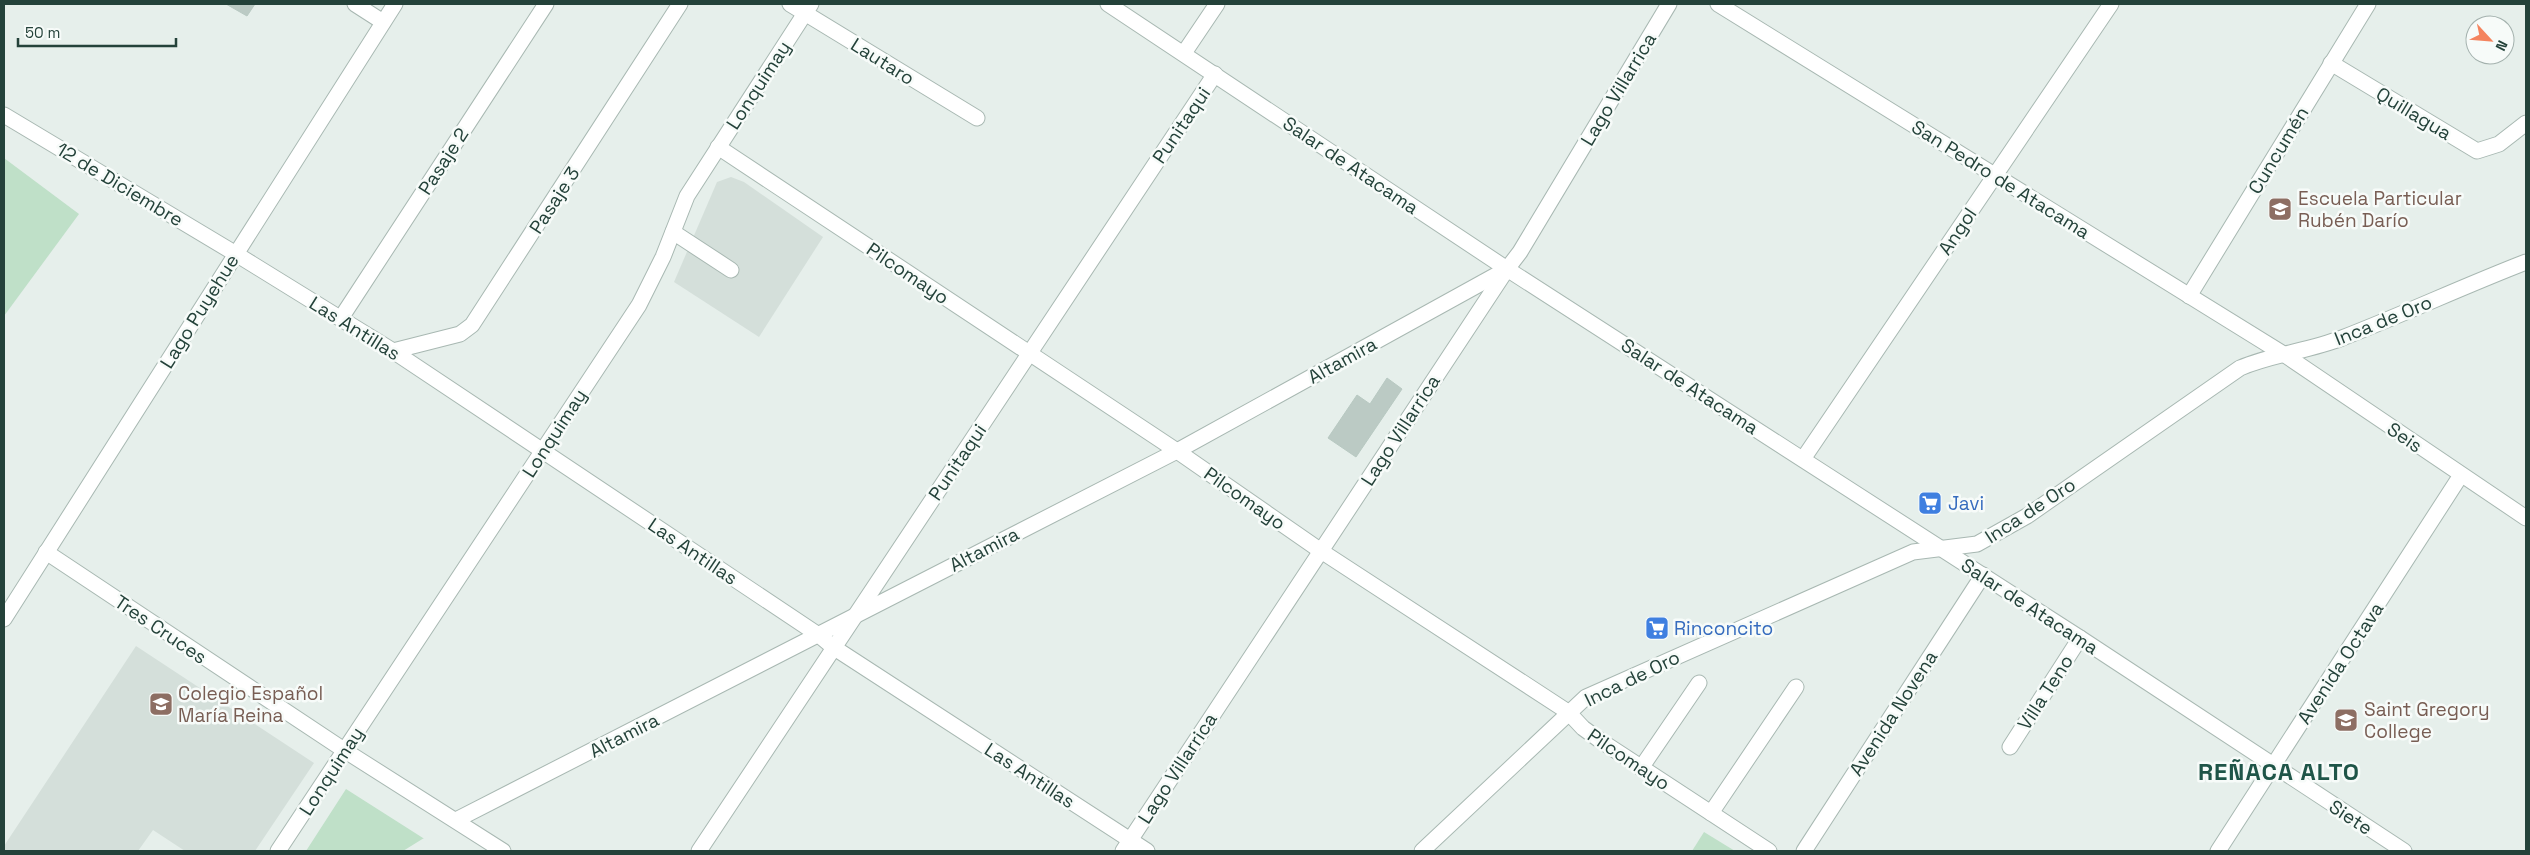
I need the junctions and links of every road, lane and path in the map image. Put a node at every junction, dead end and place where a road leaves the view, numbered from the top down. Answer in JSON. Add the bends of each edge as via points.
{"nodes":[{"id":1,"x":355,"y":4,"type":"edge"},
{"id":2,"x":395,"y":4,"type":"edge"},
{"id":3,"x":546,"y":4,"type":"edge"},
{"id":4,"x":680,"y":4,"type":"edge"},
{"id":5,"x":790,"y":4,"type":"edge"},
{"id":6,"x":1108,"y":4,"type":"edge"},
{"id":7,"x":1218,"y":4,"type":"edge"},
{"id":8,"x":1669,"y":4,"type":"edge"},
{"id":9,"x":1718,"y":4,"type":"edge"},
{"id":10,"x":2111,"y":4,"type":"edge"},
{"id":11,"x":2368,"y":4,"type":"edge"},
{"id":12,"x":808,"y":8,"type":"edge"},
{"id":13,"x":383,"y":22,"type":"junction"},
{"id":14,"x":1184,"y":53,"type":"junction"},
{"id":15,"x":2331,"y":63,"type":"junction"},
{"id":16,"x":1215,"y":74,"type":"junction"},
{"id":17,"x":4,"y":115,"type":"edge"},
{"id":18,"x":977,"y":118,"type":"dead end"},
{"id":19,"x":2526,"y":123,"type":"edge"},
{"id":20,"x":718,"y":147,"type":"junction"},
{"id":21,"x":1995,"y":175,"type":"junction"},
{"id":22,"x":673,"y":232,"type":"junction"},
{"id":23,"x":236,"y":254,"type":"junction"},
{"id":24,"x":2526,"y":262,"type":"edge"},
{"id":25,"x":1507,"y":269,"type":"junction"},
{"id":26,"x":731,"y":270,"type":"dead end"},
{"id":27,"x":2189,"y":296,"type":"junction"},
{"id":28,"x":341,"y":318,"type":"junction"},
{"id":29,"x":393,"y":351,"type":"junction"},
{"id":30,"x":1029,"y":354,"type":"junction"},
{"id":31,"x":2285,"y":355,"type":"junction"},
{"id":32,"x":542,"y":451,"type":"junction"},
{"id":33,"x":1177,"y":451,"type":"junction"},
{"id":34,"x":1804,"y":459,"type":"junction"},
{"id":35,"x":2461,"y":475,"type":"junction"},
{"id":36,"x":2526,"y":518,"type":"edge"},
{"id":37,"x":1941,"y":548,"type":"junction"},
{"id":38,"x":1321,"y":551,"type":"junction"},
{"id":39,"x":46,"y":552,"type":"junction"},
{"id":40,"x":1983,"y":575,"type":"junction"},
{"id":41,"x":854,"y":616,"type":"junction"},
{"id":42,"x":4,"y":619,"type":"edge"},
{"id":43,"x":820,"y":636,"type":"junction"},
{"id":44,"x":2080,"y":638,"type":"junction"},
{"id":45,"x":833,"y":647,"type":"junction"},
{"id":46,"x":1699,"y":683,"type":"dead end"},
{"id":47,"x":1796,"y":688,"type":"dead end"},
{"id":48,"x":1568,"y":712,"type":"junction"},
{"id":49,"x":2010,"y":747,"type":"dead end"},
{"id":50,"x":344,"y":750,"type":"junction"},
{"id":51,"x":2273,"y":767,"type":"junction"},
{"id":52,"x":1641,"y":768,"type":"junction"},
{"id":53,"x":1711,"y":813,"type":"junction"},
{"id":54,"x":456,"y":820,"type":"junction"},
{"id":55,"x":1126,"y":846,"type":"edge"},
{"id":56,"x":278,"y":851,"type":"edge"},
{"id":57,"x":503,"y":851,"type":"edge"},
{"id":58,"x":699,"y":851,"type":"edge"},
{"id":59,"x":1147,"y":851,"type":"edge"},
{"id":60,"x":1422,"y":851,"type":"edge"},
{"id":61,"x":1769,"y":851,"type":"edge"},
{"id":62,"x":1804,"y":851,"type":"edge"},
{"id":63,"x":2218,"y":851,"type":"edge"},
{"id":64,"x":2404,"y":851,"type":"edge"}],
"edges":[{"from":1,"to":13,"type":"street"},
{"from":2,"to":13,"type":"street","name":"Lago Puyehue"},
{"from":3,"to":28,"type":"street","name":"Pasaje 2"},
{"from":4,"to":29,"type":"street","name":"Pasaje 3","via":[[472,325],[460,334]]},
{"from":5,"to":12,"type":"street","name":"Lautaro"},
{"from":6,"to":14,"type":"street","name":"Salar de Atacama"},
{"from":7,"to":14,"type":"street"},
{"from":8,"to":25,"type":"street","name":"Lago Villarrica"},
{"from":9,"to":21,"type":"street","name":"San Pedro de Atacama"},
{"from":10,"to":21,"type":"street","name":"Angol"},
{"from":11,"to":15,"type":"street","name":"Cuncumén"},
{"from":12,"to":18,"type":"street","name":"Lautaro"},
{"from":12,"to":20,"type":"street","name":"Lonquimay"},
{"from":13,"to":23,"type":"street","name":"Lago Puyehue"},
{"from":14,"to":16,"type":"street","name":"Salar de Atacama"},
{"from":15,"to":19,"type":"street","name":"Quillagua","via":[[2477,151],[2499,144]]},
{"from":15,"to":27,"type":"street","name":"Cuncumén"},
{"from":16,"to":25,"type":"street","name":"Salar de Atacama"},
{"from":16,"to":30,"type":"street","name":"Punitaqui"},
{"from":17,"to":23,"type":"street","name":"12 de Diciembre"},
{"from":20,"to":22,"type":"street","name":"Lonquimay","via":[[687,196]]},
{"from":20,"to":30,"type":"street","name":"Pilcomayo"},
{"from":21,"to":27,"type":"street","name":"San Pedro de Atacama"},
{"from":21,"to":34,"type":"street","name":"Angol"},
{"from":22,"to":26,"type":"street"},
{"from":22,"to":32,"type":"street","name":"Lonquimay","via":[[639,305]]},
{"from":23,"to":28,"type":"street","name":"Las Antillas"},
{"from":23,"to":39,"type":"street","name":"Lago Puyehue"},
{"from":24,"to":31,"type":"street","name":"Inca de Oro","via":[[2341,338]]},
{"from":25,"to":33,"type":"street","name":"Altamira"},
{"from":25,"to":34,"type":"street","name":"Salar de Atacama"},
{"from":25,"to":38,"type":"street","name":"Lago Villarrica"},
{"from":27,"to":31,"type":"street","name":"San Pedro de Atacama"},
{"from":28,"to":29,"type":"street","name":"Las Antillas"},
{"from":29,"to":32,"type":"street","name":"Las Antillas"},
{"from":30,"to":33,"type":"street","name":"Pilcomayo"},
{"from":30,"to":41,"type":"street","name":"Punitaqui"},
{"from":31,"to":35,"type":"street","name":"Seis"},
{"from":31,"to":37,"type":"street","name":"Inca de Oro","via":[[2240,368],[2026,516],[1977,544]]},
{"from":32,"to":43,"type":"street","name":"Las Antillas"},
{"from":32,"to":50,"type":"street","name":"Lonquimay"},
{"from":33,"to":38,"type":"street","name":"Pilcomayo"},
{"from":33,"to":41,"type":"street","name":"Altamira"},
{"from":34,"to":37,"type":"street","name":"Salar de Atacama"},
{"from":35,"to":36,"type":"street","name":"Seis"},
{"from":35,"to":51,"type":"street","name":"Avenida Octava"},
{"from":37,"to":40,"type":"street","name":"Salar de Atacama"},
{"from":37,"to":48,"type":"street","name":"Inca de Oro","via":[[1913,552],[1801,601],[1586,697]]},
{"from":38,"to":48,"type":"street","name":"Pilcomayo"},
{"from":38,"to":55,"type":"street","name":"Lago Villarrica"},
{"from":39,"to":42,"type":"street","name":"Lago Puyehue"},
{"from":39,"to":50,"type":"street","name":"Tres Cruces"},
{"from":40,"to":44,"type":"street","name":"Salar de Atacama"},
{"from":40,"to":62,"type":"street","name":"Avenida Novena"},
{"from":41,"to":43,"type":"street","name":"Altamira"},
{"from":41,"to":45,"type":"street","name":"Punitaqui"},
{"from":43,"to":45,"type":"street","name":"Las Antillas"},
{"from":43,"to":54,"type":"street","name":"Altamira"},
{"from":44,"to":49,"type":"street","name":"Villa Teno"},
{"from":44,"to":51,"type":"street","name":"Salar de Atacama"},
{"from":45,"to":55,"type":"street","name":"Las Antillas"},
{"from":45,"to":58,"type":"street","name":"Punitaqui"},
{"from":46,"to":52,"type":"street"},
{"from":47,"to":53,"type":"street"},
{"from":48,"to":52,"type":"street","name":"Pilcomayo","via":[[1583,728]]},
{"from":48,"to":60,"type":"street","name":"Inca de Oro"},
{"from":50,"to":54,"type":"street","name":"Tres Cruces"},
{"from":50,"to":56,"type":"street","name":"Lonquimay"},
{"from":51,"to":63,"type":"street","name":"Avenida Octava"},
{"from":51,"to":64,"type":"street","name":"Siete"},
{"from":52,"to":53,"type":"street","name":"Pilcomayo"},
{"from":53,"to":61,"type":"street","name":"Pilcomayo"},
{"from":54,"to":57,"type":"street","name":"Tres Cruces"},
{"from":55,"to":59,"type":"street","name":"Las Antillas"}]}
